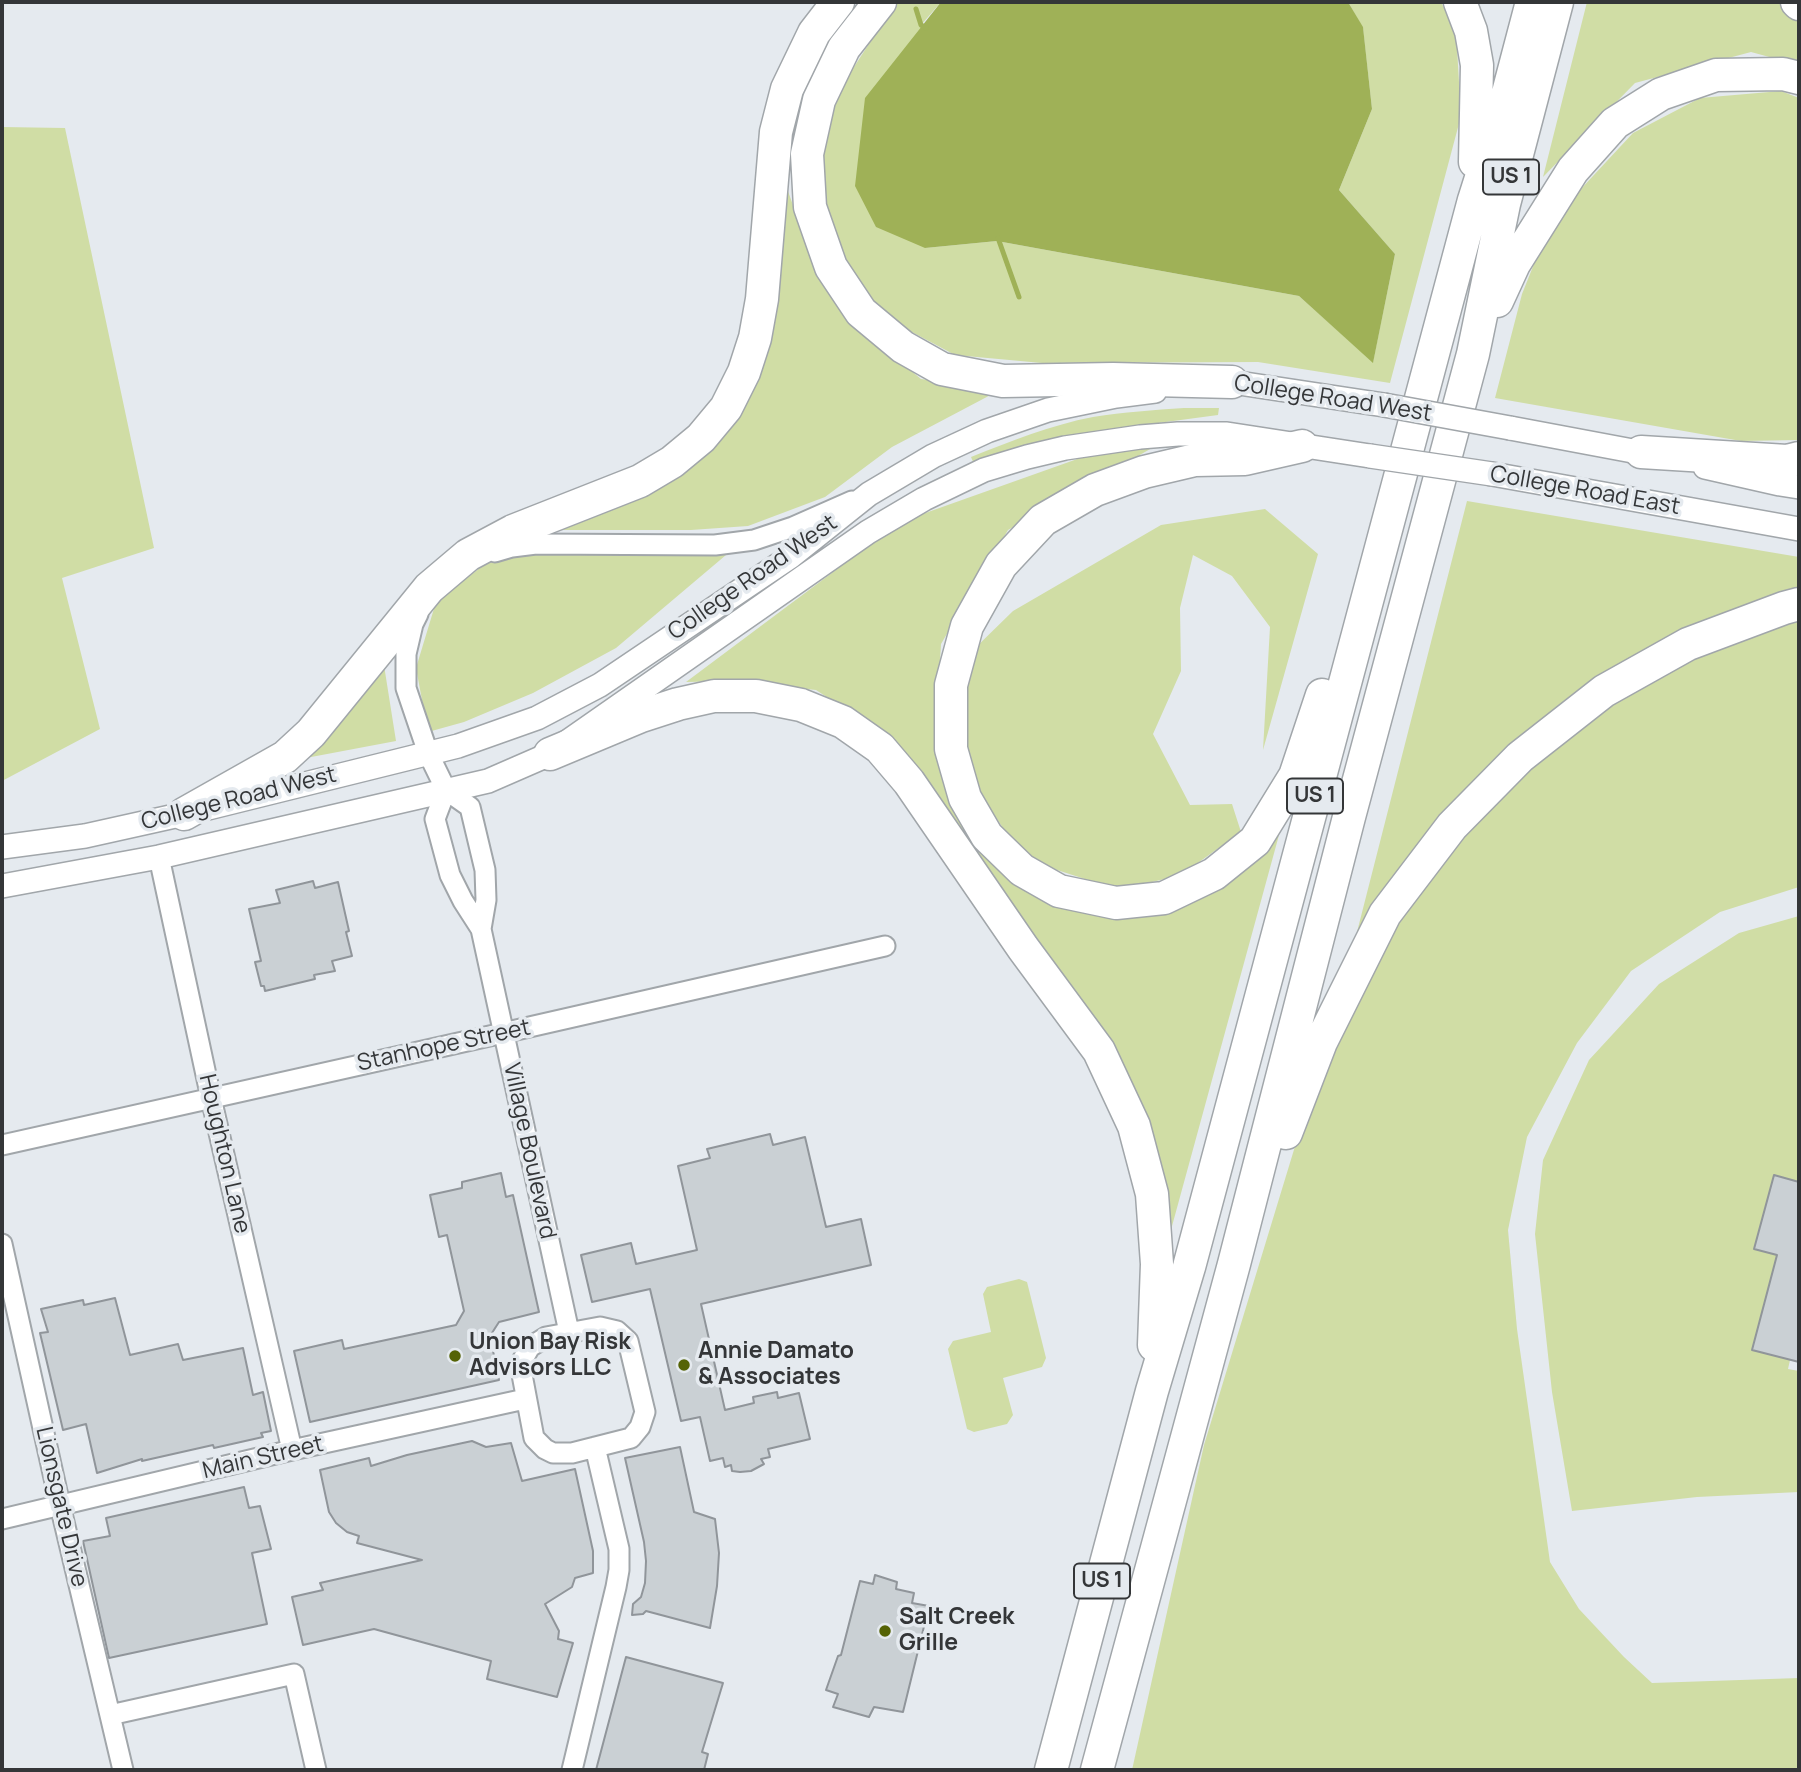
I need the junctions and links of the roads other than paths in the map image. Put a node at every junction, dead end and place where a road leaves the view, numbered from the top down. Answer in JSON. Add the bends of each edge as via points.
{"nodes":[{"id":1,"x":838,"y":2,"type":"edge"},
{"id":2,"x":880,"y":2,"type":"edge"},
{"id":3,"x":1460,"y":2,"type":"edge"},
{"id":4,"x":1532,"y":2,"type":"edge"},
{"id":5,"x":1557,"y":2,"type":"edge"},
{"id":6,"x":1799,"y":78,"type":"edge"},
{"id":7,"x":1474,"y":200,"type":"junction"},
{"id":8,"x":1473,"y":354,"type":"junction"},
{"id":9,"x":1232,"y":382,"type":"junction"},
{"id":10,"x":1510,"y":428,"type":"joint"},
{"id":11,"x":1302,"y":446,"type":"junction"},
{"id":12,"x":1641,"y":452,"type":"junction"},
{"id":13,"x":1370,"y":456,"type":"joint"},
{"id":14,"x":1799,"y":458,"type":"edge"},
{"id":15,"x":1799,"y":487,"type":"edge"},
{"id":16,"x":869,"y":494,"type":"junction"},
{"id":17,"x":1799,"y":529,"type":"edge"},
{"id":18,"x":429,"y":588,"type":"junction"},
{"id":19,"x":1367,"y":599,"type":"junction"},
{"id":20,"x":1799,"y":604,"type":"edge"},
{"id":21,"x":428,"y":754,"type":"junction"},
{"id":22,"x":550,"y":754,"type":"junction"},
{"id":23,"x":446,"y":790,"type":"junction"},
{"id":24,"x":184,"y":814,"type":"junction"},
{"id":25,"x":2,"y":847,"type":"edge"},
{"id":26,"x":159,"y":857,"type":"junction"},
{"id":27,"x":2,"y":886,"type":"edge"},
{"id":28,"x":481,"y":929,"type":"junction"},
{"id":29,"x":886,"y":946,"type":"dead end"},
{"id":30,"x":503,"y":1034,"type":"junction"},
{"id":31,"x":211,"y":1098,"type":"junction"},
{"id":32,"x":2,"y":1145,"type":"edge"},
{"id":33,"x":2,"y":1244,"type":"edge"},
{"id":34,"x":1234,"y":1264,"type":"junction"},
{"id":35,"x":569,"y":1332,"type":"junction"},
{"id":36,"x":1152,"y":1391,"type":"junction"},
{"id":37,"x":525,"y":1399,"type":"junction"},
{"id":38,"x":595,"y":1447,"type":"junction"},
{"id":39,"x":292,"y":1450,"type":"junction"},
{"id":40,"x":60,"y":1505,"type":"junction"},
{"id":41,"x":2,"y":1519,"type":"edge"},
{"id":42,"x":110,"y":1715,"type":"junction"},
{"id":43,"x":123,"y":1770,"type":"edge"},
{"id":44,"x":316,"y":1770,"type":"edge"},
{"id":45,"x":572,"y":1770,"type":"edge"},
{"id":46,"x":1051,"y":1770,"type":"edge"},
{"id":47,"x":1097,"y":1770,"type":"edge"}],
"edges":[{"from":1,"to":18,"type":"highway","via":[[814,33],[787,89],[776,132],[755,338],[726,408],[701,438],[672,462],[640,481],[513,531],[468,555]]},
{"from":2,"to":9,"type":"highway","via":[[839,58],[819,100],[807,154],[810,207],[818,231],[831,267],[861,312],[903,347],[943,369],[1003,381]]},
{"from":3,"to":7,"type":"highway","via":[[1477,65]]},
{"from":4,"to":7,"type":"highway","number":"US 1"},
{"from":5,"to":8,"type":"highway","number":"US 1","via":[[1504,204]]},
{"from":6,"to":8,"type":"highway","via":[[1716,75],[1661,94],[1615,124],[1573,170],[1514,264]]},
{"from":7,"to":19,"type":"highway","number":"US 1"},
{"from":8,"to":34,"type":"highway","number":"US 1"},
{"from":9,"to":10,"type":"street","name":"College Road West","bridge":true},
{"from":9,"to":16,"type":"street","name":"College Road West","via":[[1116,396],[1048,410],[933,456]]},
{"from":10,"to":12,"type":"street","name":"College Road East"},
{"from":11,"to":13,"type":"street","name":"College Road West"},
{"from":11,"to":19,"type":"highway","via":[[1245,458],[1195,460],[1144,472],[1095,490],[1043,520],[1000,565],[967,626],[951,685],[951,749],[965,798],[987,836],[1013,862],[1059,891],[1116,903],[1164,898],[1214,874],[1255,841],[1295,776],[1320,700]]},
{"from":11,"to":22,"type":"street","name":"College Road West","via":[[1227,434],[1152,436],[1065,448],[984,471],[867,532]]},
{"from":12,"to":14,"type":"highway"},
{"from":12,"to":15,"type":"street","name":"College Road East"},
{"from":13,"to":17,"type":"street","name":"College Road East","bridge":true},
{"from":16,"to":18,"type":"street","via":[[754,540],[715,545],[512,547],[470,563]]},
{"from":16,"to":21,"type":"street","name":"College Road West","via":[[790,558],[600,685],[537,718]]},
{"from":18,"to":21,"type":"street","name":"Village Boulevard","via":[[406,654],[406,688]]},
{"from":18,"to":24,"type":"highway","via":[[311,733],[285,757]]},
{"from":19,"to":36,"type":"highway","number":"US 1"},
{"from":20,"to":34,"type":"highway","via":[[1688,644],[1604,691],[1520,757],[1452,825],[1385,915],[1321,1042]]},
{"from":21,"to":23,"type":"street","name":"Village Boulevard"},
{"from":21,"to":24,"type":"street","name":"College Road West"},
{"from":22,"to":23,"type":"street","name":"College Road West","via":[[488,781]]},
{"from":22,"to":36,"type":"highway","via":[[641,716],[714,696],[756,696],[802,705],[843,722],[880,748],[909,782],[1099,1051],[1134,1126],[1152,1194],[1157,1264]]},
{"from":23,"to":26,"type":"street","name":"College Road West"},
{"from":23,"to":28,"type":"street","name":"Village Boulevard","via":[[435,819],[450,875]]},
{"from":23,"to":28,"type":"street","name":"Village Boulevard","via":[[470,807],[476,828],[485,870]]},
{"from":24,"to":25,"type":"street","name":"College Road West","via":[[85,836]]},
{"from":26,"to":27,"type":"street","name":"College Road West"},
{"from":26,"to":31,"type":"street","name":"Houghton Lane"},
{"from":28,"to":30,"type":"street","name":"Village Boulevard"},
{"from":29,"to":30,"type":"street","name":"Stanhope Street"},
{"from":30,"to":31,"type":"street","name":"Stanhope Street"},
{"from":30,"to":35,"type":"street","name":"Village Boulevard"},
{"from":31,"to":32,"type":"street","name":"Stanhope Street"},
{"from":31,"to":39,"type":"street","name":"Houghton Lane"},
{"from":33,"to":40,"type":"street","name":"Lionsgate Drive"},
{"from":34,"to":47,"type":"highway","number":"US 1"},
{"from":35,"to":37,"type":"street","via":[[546,1337],[530,1347],[520,1364]]},
{"from":35,"to":38,"type":"street","via":[[600,1327],[617,1331],[628,1341],[645,1412],[631,1438]]},
{"from":36,"to":46,"type":"highway","number":"US 1"},
{"from":37,"to":38,"type":"street","via":[[534,1438],[545,1449],[572,1453]]},
{"from":37,"to":39,"type":"street","name":"Main Street"},
{"from":38,"to":45,"type":"street","via":[[619,1549],[619,1570]]},
{"from":39,"to":40,"type":"street","name":"Main Street"},
{"from":40,"to":41,"type":"street","name":"Main Street"},
{"from":40,"to":42,"type":"street","name":"Lionsgate Drive"},
{"from":42,"to":43,"type":"street","name":"Lionsgate Drive"},
{"from":42,"to":44,"type":"street","via":[[294,1674]]}]}
